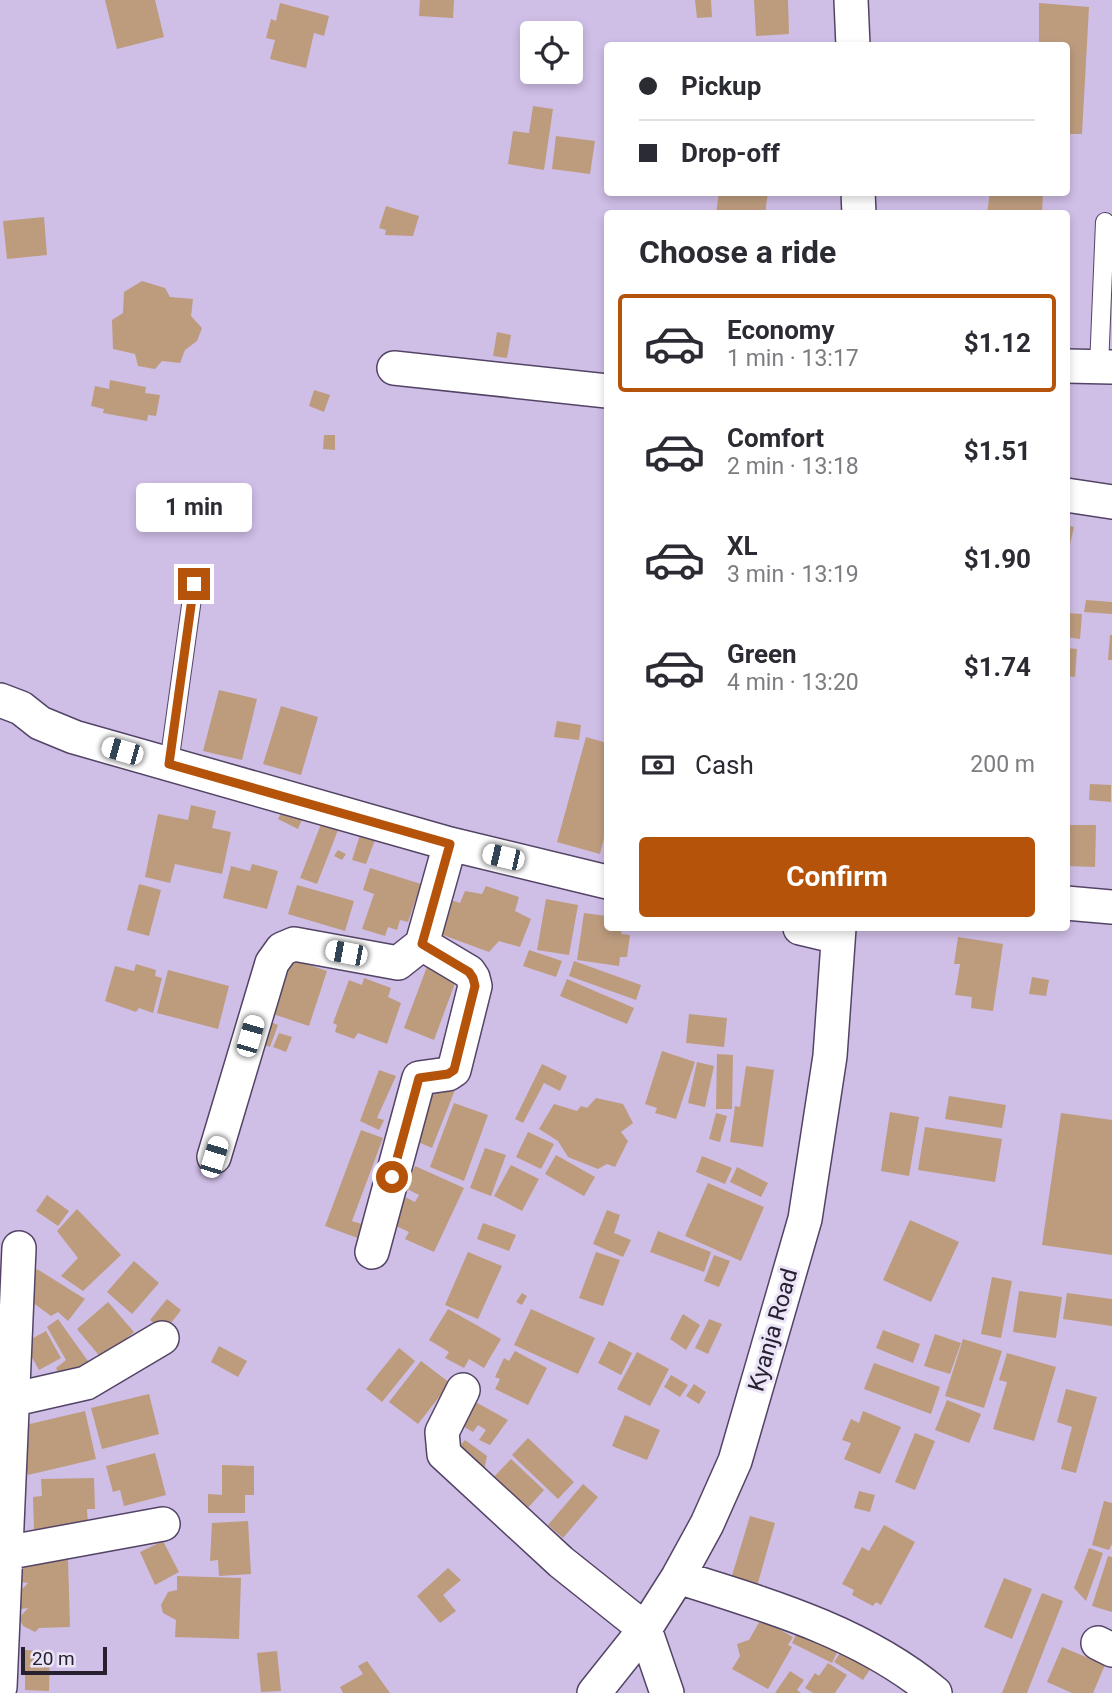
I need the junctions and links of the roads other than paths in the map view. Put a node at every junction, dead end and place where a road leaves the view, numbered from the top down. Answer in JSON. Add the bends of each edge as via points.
{"nodes":[{"id":1,"x":851,"y":0,"type":"edge"},
{"id":2,"x":853,"y":42,"type":"edge"},
{"id":3,"x":1105,"y":222,"type":"dead end"},
{"id":4,"x":1070,"y":366,"type":"edge"},
{"id":5,"x":1106,"y":367,"type":"edge"},
{"id":6,"x":394,"y":368,"type":"dead end"},
{"id":7,"x":604,"y":391,"type":"edge"},
{"id":8,"x":1070,"y":496,"type":"edge"},
{"id":9,"x":1112,"y":502,"type":"edge"},
{"id":10,"x":194,"y":584,"type":"dead end"},
{"id":11,"x":0,"y":700,"type":"edge"},
{"id":12,"x":169,"y":764,"type":"junction"},
{"id":13,"x":450,"y":844,"type":"junction"},
{"id":14,"x":604,"y":881,"type":"edge"},
{"id":15,"x":1070,"y":903,"type":"edge"},
{"id":16,"x":1112,"y":907,"type":"edge"},
{"id":17,"x":838,"y":932,"type":"edge"},
{"id":18,"x":422,"y":944,"type":"junction"},
{"id":19,"x":214,"y":1157,"type":"dead end"},
{"id":20,"x":19,"y":1248,"type":"dead end"},
{"id":21,"x":372,"y":1252,"type":"dead end"},
{"id":22,"x":162,"y":1339,"type":"dead end"},
{"id":23,"x":7,"y":1386,"type":"edge"},
{"id":24,"x":463,"y":1390,"type":"dead end"},
{"id":25,"x":163,"y":1524,"type":"dead end"},
{"id":26,"x":5,"y":1553,"type":"junction"},
{"id":27,"x":678,"y":1577,"type":"junction"},
{"id":28,"x":645,"y":1629,"type":"junction"},
{"id":29,"x":0,"y":1687,"type":"edge"},
{"id":30,"x":594,"y":1693,"type":"edge"},
{"id":31,"x":667,"y":1693,"type":"edge"},
{"id":32,"x":934,"y":1693,"type":"edge"}],
"edges":[{"from":1,"to":2,"type":"street"},
{"from":3,"to":5,"type":"lane"},
{"from":4,"to":5,"type":"street"},
{"from":6,"to":7,"type":"street"},
{"from":8,"to":9,"type":"street"},
{"from":10,"to":12,"type":"lane"},
{"from":11,"to":12,"type":"street","via":[[74,737]]},
{"from":12,"to":13,"type":"street"},
{"from":13,"to":14,"type":"street"},
{"from":13,"to":18,"type":"street"},
{"from":15,"to":16,"type":"street"},
{"from":17,"to":27,"type":"street","name":"Kyanja Road","via":[[830,1056],[805,1219],[735,1461]]},
{"from":18,"to":19,"type":"street","via":[[398,963],[294,944],[282,949],[272,963]]},
{"from":18,"to":21,"type":"street","via":[[469,972],[475,986],[454,1070],[419,1078]]},
{"from":20,"to":23,"type":"street"},
{"from":22,"to":23,"type":"street","via":[[86,1383]]},
{"from":23,"to":26,"type":"street"},
{"from":24,"to":28,"type":"street","via":[[442,1432],[444,1454],[561,1562]]},
{"from":25,"to":26,"type":"street"},
{"from":26,"to":29,"type":"street"},
{"from":27,"to":28,"type":"street","name":"Kyanja Road"},
{"from":27,"to":32,"type":"street","via":[[801,1616],[906,1671]]},
{"from":28,"to":30,"type":"street","name":"Kyanja Road"},
{"from":28,"to":31,"type":"street"}]}
